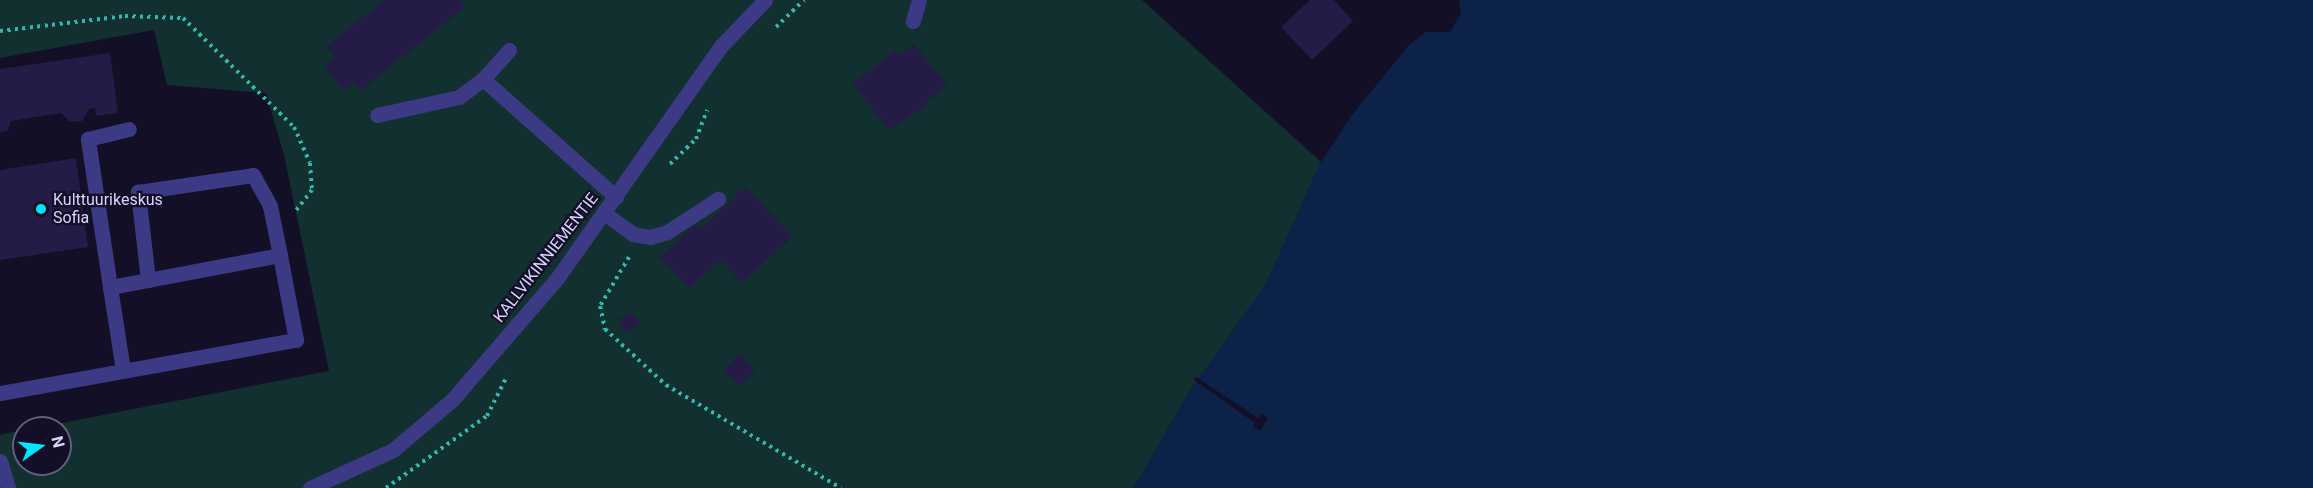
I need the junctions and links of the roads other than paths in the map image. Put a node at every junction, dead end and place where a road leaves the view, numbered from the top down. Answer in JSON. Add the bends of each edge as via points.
{"nodes":[{"id":1,"x":765,"y":0,"type":"edge"},
{"id":2,"x":919,"y":0,"type":"edge"},
{"id":3,"x":913,"y":21,"type":"dead end"},
{"id":4,"x":509,"y":50,"type":"dead end"},
{"id":5,"x":483,"y":79,"type":"junction"},
{"id":6,"x":376,"y":115,"type":"dead end"},
{"id":7,"x":129,"y":129,"type":"dead end"},
{"id":8,"x":616,"y":197,"type":"junction"},
{"id":9,"x":718,"y":199,"type":"dead end"},
{"id":10,"x":604,"y":213,"type":"junction"},
{"id":11,"x":279,"y":255,"type":"junction"},
{"id":12,"x":148,"y":280,"type":"junction"},
{"id":13,"x":110,"y":287,"type":"junction"},
{"id":14,"x":123,"y":370,"type":"junction"},
{"id":15,"x":0,"y":393,"type":"edge"},
{"id":16,"x":0,"y":461,"type":"edge"},
{"id":17,"x":8,"y":488,"type":"edge"},
{"id":18,"x":310,"y":488,"type":"edge"}],
"edges":[{"from":1,"to":8,"type":"street","name":"KALLVIKINNIEMENTIE","via":[[722,46]]},
{"from":2,"to":3,"type":"street"},
{"from":4,"to":5,"type":"street"},
{"from":5,"to":6,"type":"street","via":[[459,97]]},
{"from":5,"to":8,"type":"street"},
{"from":7,"to":13,"type":"street","via":[[88,139]]},
{"from":8,"to":10,"type":"street","name":"KALLVIKINNIEMENTIE"},
{"from":9,"to":10,"type":"street","via":[[667,232],[648,236],[633,234]]},
{"from":10,"to":18,"type":"street","name":"KALLVIKINNIEMENTIE","via":[[558,278],[452,400],[393,450]]},
{"from":11,"to":12,"type":"street"},
{"from":11,"to":12,"type":"street","via":[[270,206],[253,176],[138,192]]},
{"from":11,"to":14,"type":"street","via":[[296,340]]},
{"from":12,"to":13,"type":"street"},
{"from":13,"to":14,"type":"street"},
{"from":14,"to":15,"type":"street"},
{"from":16,"to":17,"type":"street"}]}
